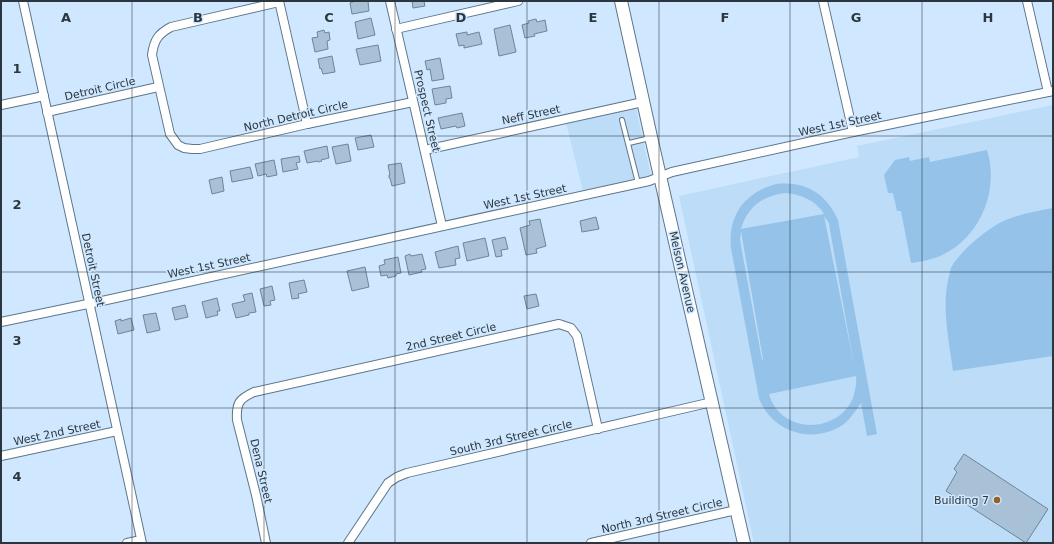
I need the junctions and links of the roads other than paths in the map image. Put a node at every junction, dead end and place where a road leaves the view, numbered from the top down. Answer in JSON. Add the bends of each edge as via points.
{"nodes":[{"id":1,"x":23,"y":1,"type":"edge"},
{"id":2,"x":390,"y":1,"type":"edge"},
{"id":3,"x":518,"y":1,"type":"edge"},
{"id":4,"x":621,"y":1,"type":"edge"},
{"id":5,"x":823,"y":1,"type":"edge"},
{"id":6,"x":1027,"y":1,"type":"edge"},
{"id":7,"x":279,"y":2,"type":"edge"},
{"id":8,"x":396,"y":29,"type":"junction"},
{"id":9,"x":158,"y":87,"type":"junction"},
{"id":10,"x":1050,"y":91,"type":"edge"},
{"id":11,"x":44,"y":96,"type":"junction"},
{"id":12,"x":413,"y":102,"type":"junction"},
{"id":13,"x":643,"y":102,"type":"junction"},
{"id":14,"x":1,"y":105,"type":"edge"},
{"id":15,"x":47,"y":112,"type":"junction"},
{"id":16,"x":622,"y":120,"type":"dead end"},
{"id":17,"x":307,"y":124,"type":"junction"},
{"id":18,"x":853,"y":132,"type":"junction"},
{"id":19,"x":651,"y":138,"type":"junction"},
{"id":20,"x":629,"y":143,"type":"junction"},
{"id":21,"x":424,"y":150,"type":"junction"},
{"id":22,"x":660,"y":177,"type":"junction"},
{"id":23,"x":638,"y":183,"type":"junction"},
{"id":24,"x":442,"y":226,"type":"junction"},
{"id":25,"x":89,"y":304,"type":"junction"},
{"id":26,"x":1,"y":322,"type":"edge"},
{"id":27,"x":712,"y":402,"type":"junction"},
{"id":28,"x":238,"y":404,"type":"joint"},
{"id":29,"x":598,"y":429,"type":"junction"},
{"id":30,"x":117,"y":431,"type":"junction"},
{"id":31,"x":1,"y":456,"type":"edge"},
{"id":32,"x":736,"y":510,"type":"junction"},
{"id":33,"x":623,"y":540,"type":"edge"},
{"id":34,"x":141,"y":542,"type":"edge"},
{"id":35,"x":127,"y":543,"type":"edge"},
{"id":36,"x":266,"y":543,"type":"edge"},
{"id":37,"x":348,"y":543,"type":"edge"},
{"id":38,"x":592,"y":543,"type":"edge"},
{"id":39,"x":744,"y":543,"type":"edge"}],
"edges":[{"from":1,"to":11,"type":"street","name":"Detroit Street"},
{"from":2,"to":8,"type":"street","name":"Prospect Street"},
{"from":3,"to":8,"type":"street"},
{"from":4,"to":13,"type":"street","name":"Melson Avenue"},
{"from":5,"to":18,"type":"street"},
{"from":6,"to":10,"type":"street"},
{"from":7,"to":9,"type":"street","via":[[171,27],[163,32],[156,39],[152,55]]},
{"from":7,"to":17,"type":"street"},
{"from":8,"to":12,"type":"street","name":"Prospect Street"},
{"from":9,"to":15,"type":"street","name":"Detroit Circle"},
{"from":9,"to":17,"type":"street","name":"North Detroit Circle","via":[[170,134],[178,145],[192,150]]},
{"from":10,"to":18,"type":"street","name":"West 1st Street"},
{"from":11,"to":14,"type":"street"},
{"from":11,"to":15,"type":"street","name":"Detroit Street"},
{"from":12,"to":17,"type":"street","name":"North Detroit Circle"},
{"from":12,"to":21,"type":"street","name":"Prospect Street"},
{"from":13,"to":19,"type":"street","name":"Melson Avenue"},
{"from":13,"to":21,"type":"street","name":"Neff Street"},
{"from":15,"to":25,"type":"street","name":"Detroit Street"},
{"from":16,"to":20,"type":"lane"},
{"from":18,"to":22,"type":"street","name":"West 1st Street","via":[[672,172]]},
{"from":19,"to":20,"type":"lane"},
{"from":19,"to":22,"type":"street","name":"Melson Avenue"},
{"from":20,"to":23,"type":"lane"},
{"from":21,"to":24,"type":"street","name":"Prospect Street"},
{"from":22,"to":23,"type":"street","name":"West 1st Street"},
{"from":22,"to":27,"type":"street","name":"Melson Avenue"},
{"from":23,"to":24,"type":"street","name":"West 1st Street"},
{"from":24,"to":25,"type":"street","name":"West 1st Street"},
{"from":25,"to":26,"type":"street","name":"West 1st Street"},
{"from":25,"to":30,"type":"street","name":"Detroit Street"},
{"from":27,"to":29,"type":"street","name":"South 3rd Street Circle"},
{"from":27,"to":32,"type":"street","name":"Melson Avenue"},
{"from":28,"to":29,"type":"street","name":"2nd Street Circle","via":[[254,392],[559,324],[571,328],[577,336]]},
{"from":28,"to":36,"type":"street","name":"Dena Street","via":[[237,420]]},
{"from":29,"to":37,"type":"street","name":"South 3rd Street Circle","via":[[397,477],[388,483]]},
{"from":30,"to":31,"type":"street","name":"West 2nd Street"},
{"from":30,"to":34,"type":"street","name":"Detroit Street"},
{"from":32,"to":33,"type":"street","name":"North 3rd Street Circle"},
{"from":32,"to":39,"type":"street","name":"Melson Avenue"},
{"from":33,"to":38,"type":"street","name":"North 3rd Street Circle"},
{"from":34,"to":35,"type":"street"}]}
